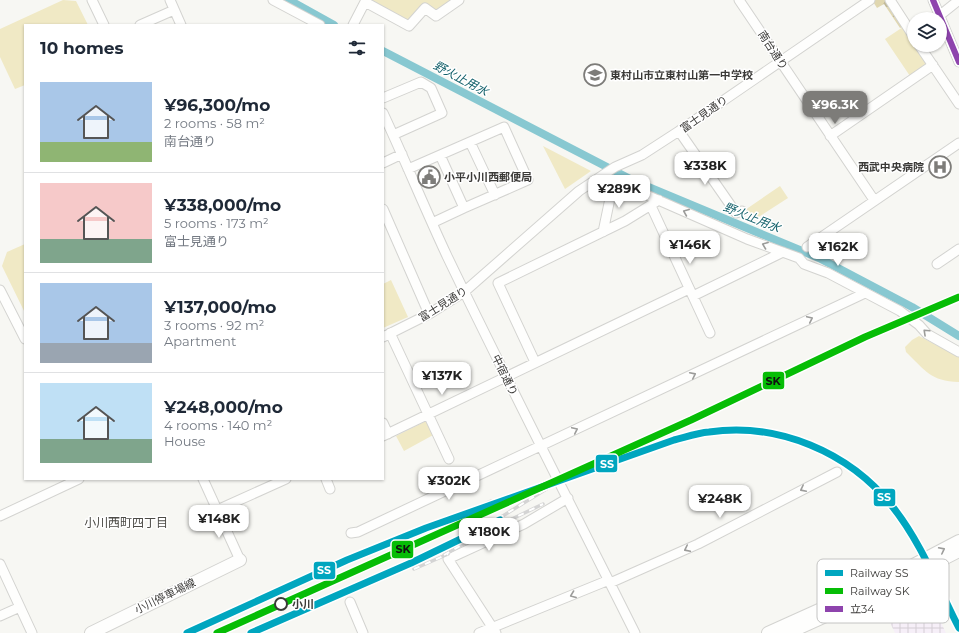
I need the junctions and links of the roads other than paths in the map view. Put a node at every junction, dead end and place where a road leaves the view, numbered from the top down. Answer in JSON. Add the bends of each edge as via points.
{"nodes":[{"id":1,"x":92,"y":0,"type":"edge"},
{"id":2,"x":170,"y":0,"type":"edge"},
{"id":3,"x":273,"y":0,"type":"edge"},
{"id":4,"x":459,"y":0,"type":"edge"},
{"id":5,"x":739,"y":0,"type":"edge"},
{"id":6,"x":870,"y":0,"type":"edge"},
{"id":7,"x":890,"y":0,"type":"edge"},
{"id":8,"x":933,"y":0,"type":"edge"},
{"id":9,"x":959,"y":0,"type":"edge"},
{"id":10,"x":365,"y":1,"type":"edge"},
{"id":11,"x":174,"y":10,"type":"junction"},
{"id":12,"x":938,"y":12,"type":"edge"},
{"id":13,"x":944,"y":12,"type":"edge"},
{"id":14,"x":104,"y":24,"type":"edge"},
{"id":15,"x":142,"y":24,"type":"edge"},
{"id":16,"x":181,"y":24,"type":"edge"},
{"id":17,"x":317,"y":24,"type":"edge"},
{"id":18,"x":354,"y":24,"type":"edge"},
{"id":19,"x":907,"y":26,"type":"edge"},
{"id":20,"x":947,"y":32,"type":"edge"},
{"id":21,"x":957,"y":51,"type":"edge"},
{"id":22,"x":924,"y":52,"type":"edge"},
{"id":23,"x":780,"y":62,"type":"junction"},
{"id":24,"x":959,"y":62,"type":"edge"},
{"id":25,"x":933,"y":65,"type":"junction"},
{"id":26,"x":384,"y":98,"type":"edge"},
{"id":27,"x":959,"y":104,"type":"edge"},
{"id":28,"x":384,"y":115,"type":"edge"},
{"id":29,"x":679,"y":131,"type":"junction"},
{"id":30,"x":393,"y":135,"type":"junction"},
{"id":31,"x":830,"y":136,"type":"junction"},
{"id":32,"x":470,"y":142,"type":"junction"},
{"id":33,"x":959,"y":143,"type":"edge"},
{"id":34,"x":402,"y":154,"type":"junction"},
{"id":35,"x":440,"y":155,"type":"junction"},
{"id":36,"x":384,"y":163,"type":"edge"},
{"id":37,"x":408,"y":169,"type":"junction"},
{"id":38,"x":604,"y":174,"type":"junction"},
{"id":39,"x":613,"y":184,"type":"junction"},
{"id":40,"x":495,"y":195,"type":"junction"},
{"id":41,"x":659,"y":200,"type":"junction"},
{"id":42,"x":874,"y":200,"type":"junction"},
{"id":43,"x":650,"y":206,"type":"junction"},
{"id":44,"x":464,"y":208,"type":"junction"},
{"id":45,"x":384,"y":211,"type":"edge"},
{"id":46,"x":742,"y":211,"type":"dead end"},
{"id":47,"x":432,"y":223,"type":"junction"},
{"id":48,"x":603,"y":232,"type":"junction"},
{"id":49,"x":807,"y":247,"type":"dead end"},
{"id":50,"x":959,"y":249,"type":"edge"},
{"id":51,"x":783,"y":252,"type":"junction"},
{"id":52,"x":937,"y":264,"type":"dead end"},
{"id":53,"x":0,"y":290,"type":"edge"},
{"id":54,"x":464,"y":292,"type":"junction"},
{"id":55,"x":691,"y":293,"type":"junction"},
{"id":56,"x":865,"y":293,"type":"junction"},
{"id":57,"x":429,"y":314,"type":"junction"},
{"id":58,"x":710,"y":333,"type":"dead end"},
{"id":59,"x":387,"y":335,"type":"edge"},
{"id":60,"x":24,"y":337,"type":"edge"},
{"id":61,"x":959,"y":352,"type":"edge"},
{"id":62,"x":535,"y":362,"type":"junction"},
{"id":63,"x":506,"y":376,"type":"junction"},
{"id":64,"x":428,"y":414,"type":"junction"},
{"id":65,"x":385,"y":435,"type":"edge"},
{"id":66,"x":540,"y":447,"type":"junction"},
{"id":67,"x":449,"y":459,"type":"dead end"},
{"id":68,"x":837,"y":472,"type":"dead end"},
{"id":69,"x":77,"y":480,"type":"edge"},
{"id":70,"x":203,"y":480,"type":"edge"},
{"id":71,"x":284,"y":480,"type":"edge"},
{"id":72,"x":326,"y":480,"type":"edge"},
{"id":73,"x":330,"y":488,"type":"dead end"},
{"id":74,"x":568,"y":498,"type":"junction"},
{"id":75,"x":217,"y":510,"type":"junction"},
{"id":76,"x":0,"y":516,"type":"edge"},
{"id":77,"x":352,"y":533,"type":"dead end"},
{"id":78,"x":959,"y":541,"type":"edge"},
{"id":79,"x":959,"y":552,"type":"edge"},
{"id":80,"x":925,"y":559,"type":"edge"},
{"id":81,"x":945,"y":559,"type":"edge"},
{"id":82,"x":240,"y":560,"type":"joint"},
{"id":83,"x":0,"y":564,"type":"edge"},
{"id":84,"x":609,"y":581,"type":"junction"},
{"id":85,"x":350,"y":602,"type":"dead end"},
{"id":86,"x":20,"y":607,"type":"junction"},
{"id":87,"x":817,"y":611,"type":"edge"},
{"id":88,"x":0,"y":616,"type":"edge"},
{"id":89,"x":817,"y":620,"type":"edge"},
{"id":90,"x":494,"y":630,"type":"edge"},
{"id":91,"x":32,"y":633,"type":"edge"},
{"id":92,"x":91,"y":633,"type":"edge"},
{"id":93,"x":363,"y":633,"type":"edge"},
{"id":94,"x":479,"y":633,"type":"edge"},
{"id":95,"x":635,"y":633,"type":"edge"},
{"id":96,"x":768,"y":633,"type":"edge"},
{"id":97,"x":788,"y":633,"type":"edge"}],
"edges":[{"from":1,"to":14,"type":"street"},
{"from":2,"to":11,"type":"street"},
{"from":3,"to":17,"type":"street"},
{"from":4,"to":10,"type":"street","via":[[436,16],[425,8],[409,26]]},
{"from":5,"to":23,"type":"street","name":"南台通り"},
{"from":6,"to":23,"type":"street","name":"富士見通り"},
{"from":7,"to":19,"type":"street"},
{"from":8,"to":12,"type":"street"},
{"from":9,"to":13,"type":"street"},
{"from":10,"to":18,"type":"street"},
{"from":11,"to":15,"type":"street"},
{"from":11,"to":16,"type":"street"},
{"from":20,"to":21,"type":"street"},
{"from":21,"to":24,"type":"street"},
{"from":22,"to":25,"type":"street"},
{"from":23,"to":29,"type":"street","name":"富士見通り"},
{"from":23,"to":31,"type":"street","name":"南台通り"},
{"from":25,"to":27,"type":"street"},
{"from":25,"to":31,"type":"street"},
{"from":26,"to":30,"type":"street","via":[[421,82],[430,88],[442,113]]},
{"from":28,"to":30,"type":"street","name":"中宿通り"},
{"from":29,"to":38,"type":"street","name":"富士見通り","via":[[642,155]]},
{"from":29,"to":46,"type":"street","via":[[736,213]]},
{"from":30,"to":34,"type":"street","name":"中宿通り"},
{"from":31,"to":42,"type":"street","name":"南台通り"},
{"from":32,"to":35,"type":"street"},
{"from":32,"to":40,"type":"street"},
{"from":32,"to":40,"type":"street","via":[[504,127],[528,180]]},
{"from":33,"to":42,"type":"street"},
{"from":34,"to":36,"type":"street"},
{"from":34,"to":37,"type":"street","name":"中宿通り"},
{"from":35,"to":37,"type":"street"},
{"from":35,"to":44,"type":"street"},
{"from":37,"to":47,"type":"street","name":"中宿通り"},
{"from":38,"to":39,"type":"street"},
{"from":38,"to":54,"type":"street","name":"富士見通り","via":[[564,203]]},
{"from":39,"to":41,"type":"street","via":[[618,182]]},
{"from":39,"to":48,"type":"street"},
{"from":40,"to":44,"type":"street"},
{"from":41,"to":43,"type":"street"},
{"from":51,"to":41,"type":"street","one_way":true},
{"from":42,"to":49,"type":"street"},
{"from":43,"to":48,"type":"street"},
{"from":43,"to":55,"type":"street"},
{"from":44,"to":47,"type":"street"},
{"from":45,"to":57,"type":"street"},
{"from":47,"to":54,"type":"street","name":"中宿通り"},
{"from":48,"to":62,"type":"street","via":[[498,283]]},
{"from":50,"to":52,"type":"street"},
{"from":51,"to":55,"type":"street"},
{"from":51,"to":56,"type":"street"},
{"from":53,"to":60,"type":"street"},
{"from":54,"to":57,"type":"street","name":"富士見通り"},
{"from":54,"to":63,"type":"street","name":"中宿通り"},
{"from":55,"to":58,"type":"street"},
{"from":55,"to":62,"type":"street"},
{"from":61,"to":56,"type":"street","one_way":true,"via":[[927,334],[900,311]]},
{"from":66,"to":56,"type":"street","one_way":true},
{"from":57,"to":59,"type":"street","name":"富士見通り"},
{"from":59,"to":64,"type":"street"},
{"from":62,"to":63,"type":"street"},
{"from":63,"to":64,"type":"street"},
{"from":63,"to":66,"type":"street","name":"中宿通り"},
{"from":64,"to":65,"type":"street"},
{"from":64,"to":67,"type":"street"},
{"from":66,"to":74,"type":"street","name":"中宿通り"},
{"from":66,"to":77,"type":"street"},
{"from":68,"to":84,"type":"street","one_way":true,"via":[[698,544]]},
{"from":69,"to":76,"type":"street"},
{"from":70,"to":75,"type":"street"},
{"from":71,"to":75,"type":"street"},
{"from":72,"to":73,"type":"street"},
{"from":74,"to":84,"type":"street","name":"中宿通り"},
{"from":74,"to":90,"type":"street","via":[[524,524],[448,559]]},
{"from":75,"to":82,"type":"street"},
{"from":80,"to":78,"type":"main road","one_way":true},
{"from":79,"to":81,"type":"main road"},
{"from":82,"to":92,"type":"main road","name":"小川停車場線"},
{"from":83,"to":86,"type":"street"},
{"from":84,"to":90,"type":"street","one_way":true},
{"from":84,"to":95,"type":"street","name":"中宿通り"},
{"from":85,"to":93,"type":"street"},
{"from":86,"to":88,"type":"street"},
{"from":86,"to":91,"type":"street"},
{"from":96,"to":87,"type":"main road","one_way":true},
{"from":89,"to":97,"type":"main road"},
{"from":90,"to":94,"type":"street"}]}
